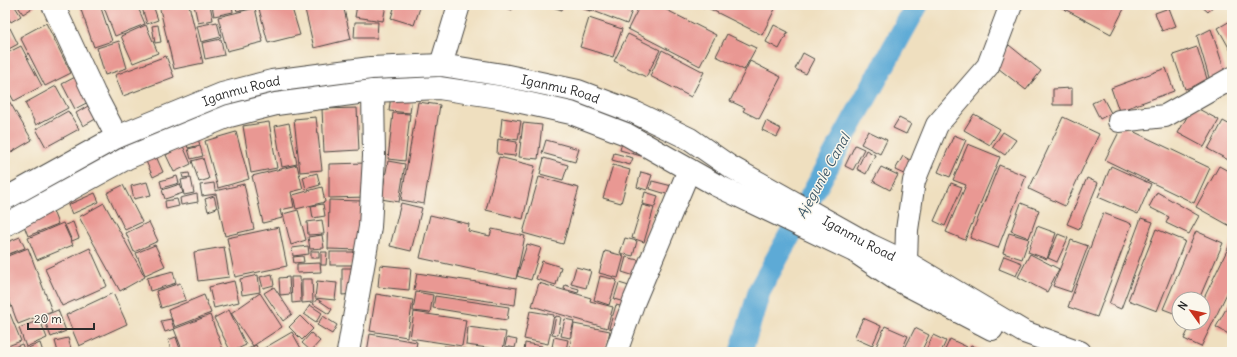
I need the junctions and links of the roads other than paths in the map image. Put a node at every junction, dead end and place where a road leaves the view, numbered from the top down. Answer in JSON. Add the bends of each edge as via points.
{"nodes":[{"id":1,"x":53,"y":5,"type":"edge"},
{"id":2,"x":459,"y":5,"type":"edge"},
{"id":3,"x":1011,"y":5,"type":"edge"},
{"id":4,"x":441,"y":65,"type":"junction"},
{"id":5,"x":1232,"y":78,"type":"edge"},
{"id":6,"x":373,"y":91,"type":"junction"},
{"id":7,"x":1119,"y":121,"type":"dead end"},
{"id":8,"x":117,"y":137,"type":"junction"},
{"id":9,"x":689,"y":170,"type":"junction"},
{"id":10,"x":8,"y":193,"type":"edge"},
{"id":11,"x":24,"y":214,"type":"junction"},
{"id":12,"x":5,"y":225,"type":"edge"},
{"id":13,"x":862,"y":248,"type":"junction"},
{"id":14,"x":906,"y":262,"type":"junction"},
{"id":15,"x":348,"y":352,"type":"edge"},
{"id":16,"x":616,"y":352,"type":"edge"},
{"id":17,"x":1047,"y":352,"type":"edge"},
{"id":18,"x":1080,"y":352,"type":"edge"}],
"edges":[{"from":1,"to":8,"type":"main road"},
{"from":2,"to":4,"type":"main road"},
{"from":3,"to":14,"type":"main road","via":[[988,66],[937,125],[934,132],[914,181],[907,230]]},
{"from":4,"to":8,"type":"main road","name":"Iganmu Road","via":[[371,68],[272,81],[222,94]]},
{"from":4,"to":13,"type":"main road","name":"Iganmu Road","via":[[578,91],[636,113],[690,139]]},
{"from":5,"to":7,"type":"main road","via":[[1164,116]]},
{"from":6,"to":9,"type":"main road","name":"Iganmu Road","via":[[439,88],[499,97],[571,113],[626,134]]},
{"from":6,"to":11,"type":"main road","name":"Iganmu Road","via":[[276,104],[229,116],[127,158]]},
{"from":6,"to":15,"type":"main road","via":[[374,156],[370,227]]},
{"from":8,"to":10,"type":"main road","name":"Iganmu Road"},
{"from":9,"to":13,"type":"main road","name":"Iganmu Road","via":[[716,185]]},
{"from":9,"to":16,"type":"main road","via":[[634,301]]},
{"from":10,"to":11,"type":"main road"},
{"from":11,"to":12,"type":"main road","name":"Iganmu Road"},
{"from":13,"to":14,"type":"main road","name":"Iganmu Road"},
{"from":13,"to":17,"type":"main road","name":"Iganmu Road","via":[[894,278],[1014,340]]},
{"from":14,"to":18,"type":"main road","name":"Iganmu Road","via":[[1024,332]]}]}
